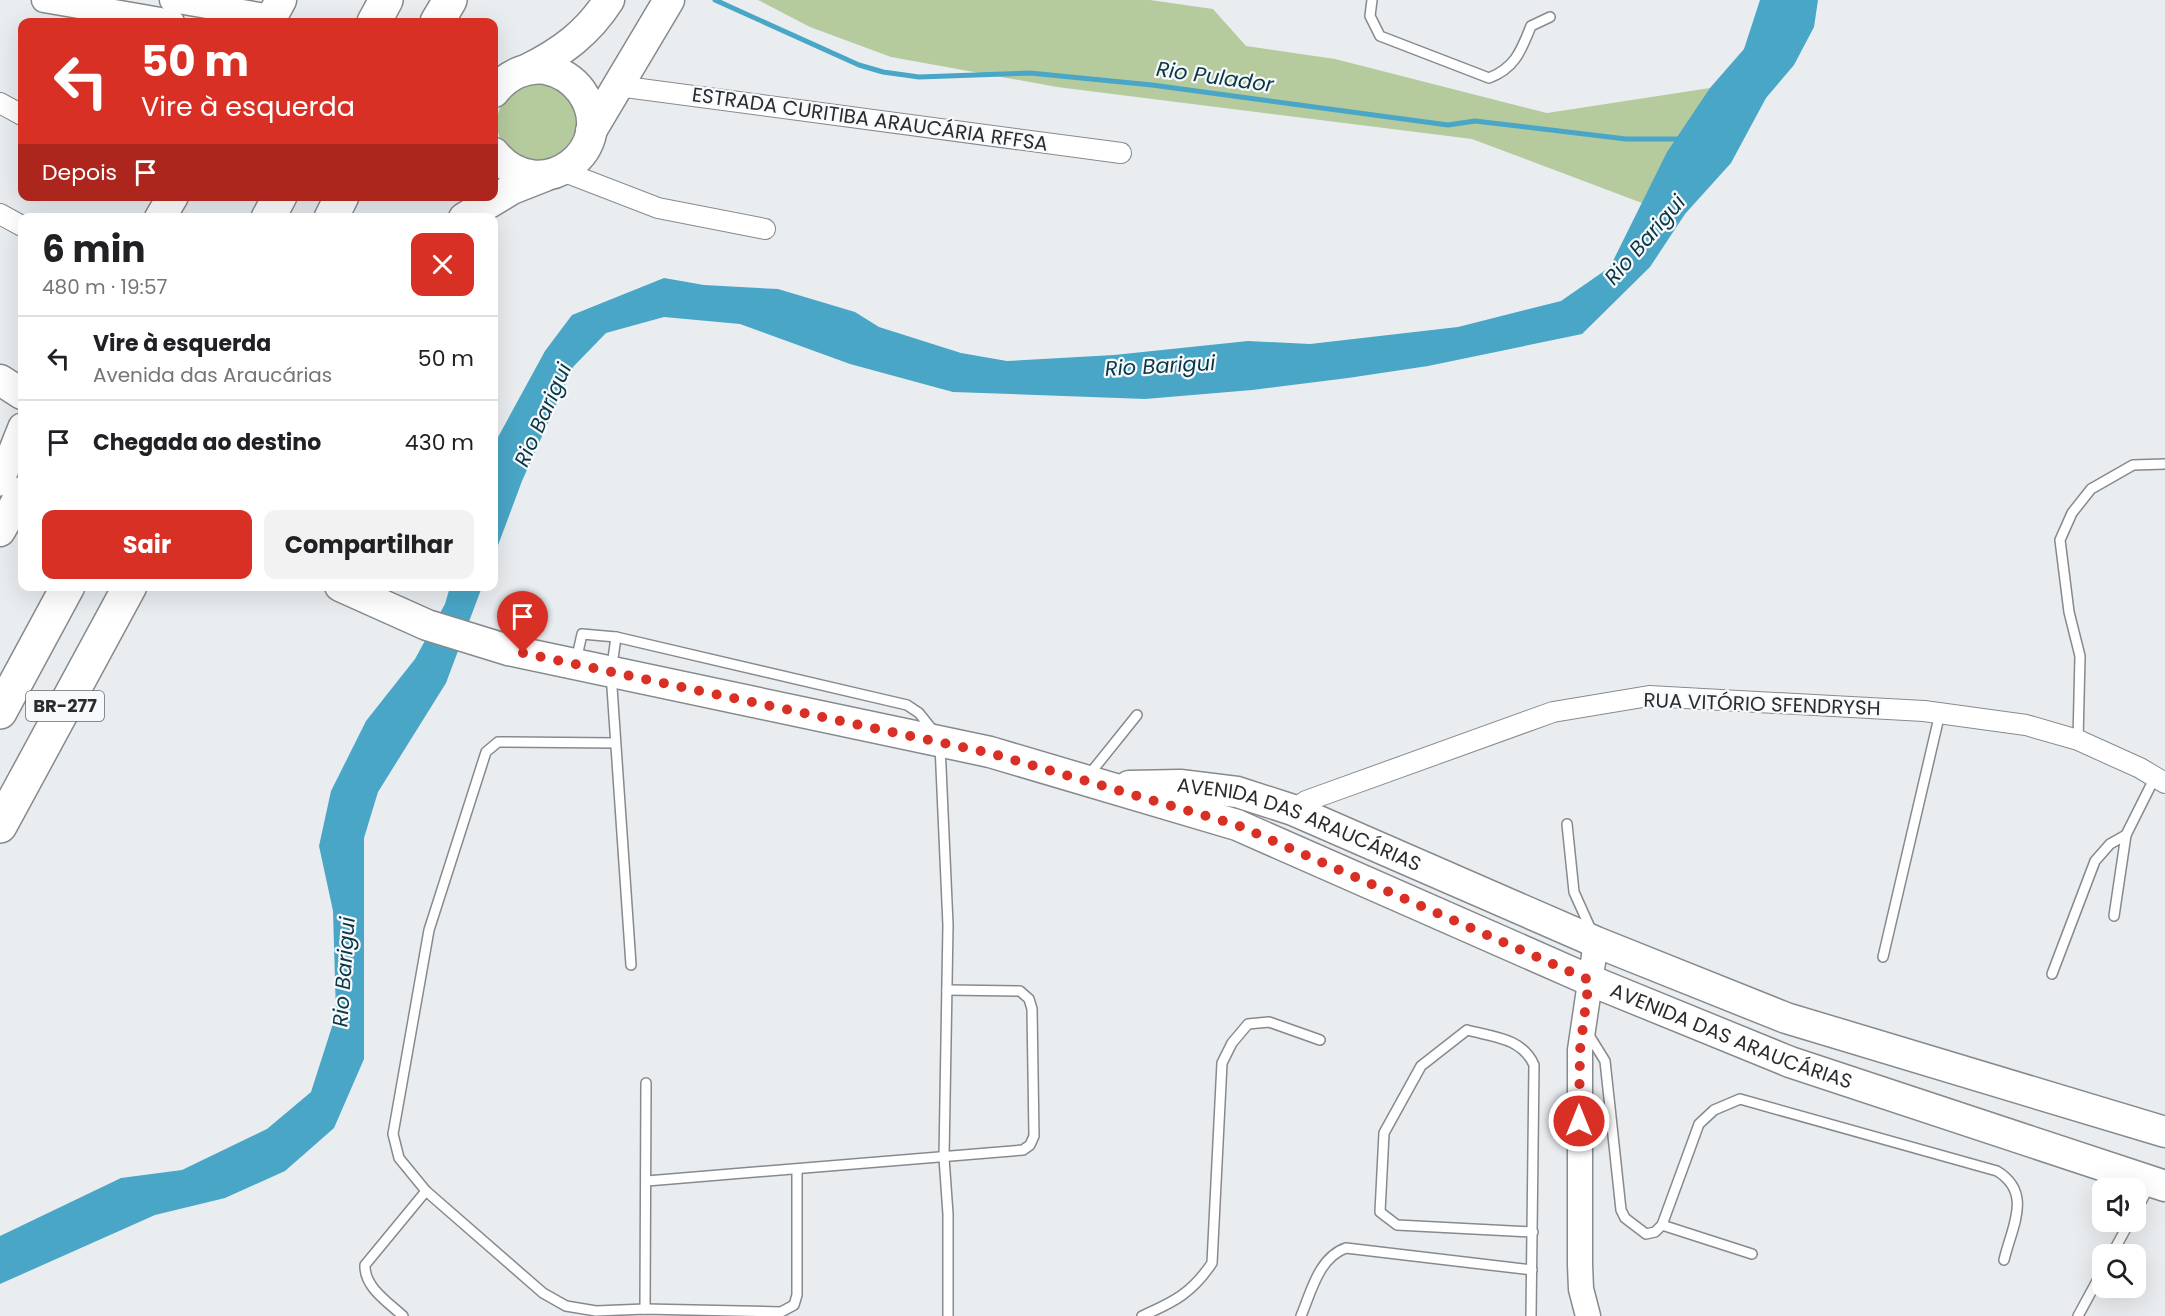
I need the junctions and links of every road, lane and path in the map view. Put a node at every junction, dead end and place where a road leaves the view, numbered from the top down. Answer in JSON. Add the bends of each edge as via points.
{"nodes":[{"id":1,"x":44,"y":0,"type":"edge"},
{"id":2,"x":172,"y":0,"type":"edge"},
{"id":3,"x":386,"y":0,"type":"edge"},
{"id":4,"x":450,"y":0,"type":"edge"},
{"id":5,"x":609,"y":0,"type":"edge"},
{"id":6,"x":669,"y":0,"type":"edge"},
{"id":7,"x":1372,"y":0,"type":"edge"},
{"id":8,"x":279,"y":16,"type":"edge"},
{"id":9,"x":1550,"y":17,"type":"dead end"},
{"id":10,"x":149,"y":18,"type":"edge"},
{"id":11,"x":376,"y":18,"type":"edge"},
{"id":12,"x":439,"y":18,"type":"edge"},
{"id":13,"x":507,"y":77,"type":"edge"},
{"id":14,"x":618,"y":86,"type":"junction"},
{"id":15,"x":0,"y":103,"type":"edge"},
{"id":16,"x":18,"y":113,"type":"edge"},
{"id":17,"x":591,"y":131,"type":"junction"},
{"id":18,"x":1121,"y":153,"type":"dead end"},
{"id":19,"x":498,"y":158,"type":"edge"},
{"id":20,"x":553,"y":174,"type":"junction"},
{"id":21,"x":498,"y":197,"type":"edge"},
{"id":22,"x":492,"y":201,"type":"edge"},
{"id":23,"x":472,"y":213,"type":"edge"},
{"id":24,"x":0,"y":214,"type":"edge"},
{"id":25,"x":18,"y":224,"type":"edge"},
{"id":26,"x":765,"y":229,"type":"dead end"},
{"id":27,"x":0,"y":380,"type":"edge"},
{"id":28,"x":18,"y":391,"type":"edge"},
{"id":29,"x":18,"y":438,"type":"edge"},
{"id":30,"x":2165,"y":464,"type":"edge"},
{"id":31,"x":0,"y":482,"type":"edge"},
{"id":32,"x":18,"y":499,"type":"edge"},
{"id":33,"x":0,"y":531,"type":"edge"},
{"id":34,"x":65,"y":591,"type":"edge"},
{"id":35,"x":127,"y":591,"type":"edge"},
{"id":36,"x":351,"y":591,"type":"edge"},
{"id":37,"x":616,"y":637,"type":"junction"},
{"id":38,"x":574,"y":666,"type":"junction"},
{"id":39,"x":611,"y":673,"type":"junction"},
{"id":40,"x":0,"y":712,"type":"edge"},
{"id":41,"x":1940,"y":713,"type":"junction"},
{"id":42,"x":1137,"y":715,"type":"dead end"},
{"id":43,"x":2078,"y":740,"type":"junction"},
{"id":44,"x":940,"y":741,"type":"junction"},
{"id":45,"x":615,"y":742,"type":"junction"},
{"id":46,"x":2160,"y":780,"type":"edge"},
{"id":47,"x":1095,"y":784,"type":"junction"},
{"id":48,"x":1293,"y":810,"type":"junction"},
{"id":49,"x":1567,"y":824,"type":"dead end"},
{"id":50,"x":1237,"y":825,"type":"junction"},
{"id":51,"x":0,"y":826,"type":"edge"},
{"id":52,"x":2126,"y":836,"type":"junction"},
{"id":53,"x":2114,"y":916,"type":"dead end"},
{"id":54,"x":1596,"y":942,"type":"junction"},
{"id":55,"x":1883,"y":957,"type":"dead end"},
{"id":56,"x":631,"y":964,"type":"dead end"},
{"id":57,"x":2052,"y":974,"type":"dead end"},
{"id":58,"x":1589,"y":980,"type":"junction"},
{"id":59,"x":947,"y":990,"type":"junction"},
{"id":60,"x":1582,"y":1025,"type":"junction"},
{"id":61,"x":1320,"y":1040,"type":"dead end"},
{"id":62,"x":646,"y":1083,"type":"dead end"},
{"id":63,"x":2165,"y":1132,"type":"edge"},
{"id":64,"x":944,"y":1158,"type":"junction"},
{"id":65,"x":797,"y":1170,"type":"junction"},
{"id":66,"x":647,"y":1181,"type":"junction"},
{"id":67,"x":2158,"y":1184,"type":"edge"},
{"id":68,"x":426,"y":1191,"type":"junction"},
{"id":69,"x":2146,"y":1199,"type":"edge"},
{"id":70,"x":1662,"y":1226,"type":"junction"},
{"id":71,"x":1533,"y":1232,"type":"junction"},
{"id":72,"x":1752,"y":1254,"type":"dead end"},
{"id":73,"x":2004,"y":1260,"type":"dead end"},
{"id":74,"x":1532,"y":1270,"type":"junction"},
{"id":75,"x":2092,"y":1290,"type":"edge"},
{"id":76,"x":645,"y":1309,"type":"junction"},
{"id":77,"x":596,"y":1313,"type":"edge"},
{"id":78,"x":403,"y":1316,"type":"edge"},
{"id":79,"x":948,"y":1316,"type":"edge"},
{"id":80,"x":1142,"y":1316,"type":"edge"},
{"id":81,"x":1301,"y":1316,"type":"edge"},
{"id":82,"x":1531,"y":1316,"type":"edge"},
{"id":83,"x":1588,"y":1316,"type":"edge"},
{"id":84,"x":2078,"y":1316,"type":"edge"}],
"edges":[{"from":1,"to":10,"type":"street"},
{"from":2,"to":8,"type":"street"},
{"from":3,"to":11,"type":"highway"},
{"from":4,"to":12,"type":"highway"},
{"from":5,"to":13,"type":"main road","via":[[587,30],[570,45]]},
{"from":6,"to":14,"type":"main road"},
{"from":7,"to":9,"type":"lane","via":[[1370,16],[1380,36],[1489,78],[1505,72],[1521,52],[1531,26]]},
{"from":13,"to":17,"type":"main road","via":[[545,69],[562,74],[586,98]]},
{"from":14,"to":17,"type":"main road"},
{"from":14,"to":18,"type":"street","name":"ESTRADA CURITIBA ARAUCÁRIA RFFSA"},
{"from":15,"to":16,"type":"street"},
{"from":17,"to":20,"type":"main road","via":[[576,161]]},
{"from":19,"to":20,"type":"main road","via":[[530,176]]},
{"from":20,"to":21,"type":"main road"},
{"from":20,"to":26,"type":"street","via":[[658,208]]},
{"from":22,"to":23,"type":"main road"},
{"from":24,"to":25,"type":"street"},
{"from":27,"to":28,"type":"main road"},
{"from":29,"to":31,"type":"main road"},
{"from":30,"to":43,"type":"lane","via":[[2133,465],[2091,489],[2072,513],[2060,540],[2069,612],[2080,656]]},
{"from":32,"to":33,"type":"main road"},
{"from":34,"to":40,"type":"highway","number":"BR-277"},
{"from":35,"to":51,"type":"highway","number":"BR-277"},
{"from":36,"to":38,"type":"main road","name":"AVENIDA DAS ARAUCÁRIAS","via":[[427,625]]},
{"from":37,"to":38,"type":"lane","via":[[582,634]]},
{"from":37,"to":39,"type":"lane"},
{"from":37,"to":44,"type":"lane","via":[[907,705],[929,724]]},
{"from":38,"to":39,"type":"main road","name":"AVENIDA DAS ARAUCÁRIAS"},
{"from":39,"to":44,"type":"main road","name":"AVENIDA DAS ARAUCÁRIAS"},
{"from":39,"to":45,"type":"lane"},
{"from":41,"to":43,"type":"street","name":"RUA VITÓRIO SFENDRYSH","via":[[2026,725]]},
{"from":41,"to":48,"type":"street","name":"RUA VITÓRIO SFENDRYSH","via":[[1649,696],[1553,712],[1306,801]]},
{"from":41,"to":55,"type":"lane"},
{"from":42,"to":47,"type":"lane"},
{"from":43,"to":46,"type":"street","name":"RUA VITÓRIO SFENDRYSH"},
{"from":44,"to":47,"type":"main road","name":"AVENIDA DAS ARAUCÁRIAS"},
{"from":44,"to":59,"type":"lane"},
{"from":45,"to":56,"type":"lane"},
{"from":45,"to":68,"type":"lane","via":[[498,742],[486,752],[429,930],[393,1134],[399,1158]]},
{"from":46,"to":52,"type":"lane"},
{"from":47,"to":48,"type":"main road","name":"AVENIDA DAS ARAUCÁRIAS","via":[[1191,786],[1237,792]]},
{"from":47,"to":50,"type":"main road","name":"AVENIDA DAS ARAUCÁRIAS"},
{"from":48,"to":50,"type":"main road"},
{"from":48,"to":54,"type":"main road","name":"AVENIDA DAS ARAUCÁRIAS"},
{"from":49,"to":54,"type":"lane","via":[[1574,892]]},
{"from":50,"to":58,"type":"main road","name":"AVENIDA DAS ARAUCÁRIAS"},
{"from":52,"to":53,"type":"lane"},
{"from":52,"to":57,"type":"lane","via":[[2110,844],[2095,861]]},
{"from":54,"to":58,"type":"street"},
{"from":54,"to":63,"type":"main road","name":"AVENIDA DAS ARAUCÁRIAS","via":[[1786,1018]]},
{"from":58,"to":60,"type":"street"},
{"from":58,"to":67,"type":"main road","name":"AVENIDA DAS ARAUCÁRIAS","via":[[1790,1062]]},
{"from":59,"to":64,"type":"lane"},
{"from":59,"to":64,"type":"lane","via":[[1020,991],[1029,999],[1034,1136],[1023,1150]]},
{"from":60,"to":70,"type":"lane","via":[[1605,1060],[1621,1210],[1625,1218],[1646,1234]]},
{"from":60,"to":83,"type":"street","via":[[1580,1264]]},
{"from":61,"to":80,"type":"lane","via":[[1269,1022],[1248,1024],[1232,1042],[1222,1064],[1219,1095],[1212,1263],[1199,1283],[1185,1294]]},
{"from":62,"to":66,"type":"lane"},
{"from":64,"to":65,"type":"lane"},
{"from":64,"to":79,"type":"lane"},
{"from":65,"to":66,"type":"lane"},
{"from":65,"to":76,"type":"lane","via":[[794,1305],[781,1312]]},
{"from":66,"to":76,"type":"lane"},
{"from":67,"to":69,"type":"lane"},
{"from":68,"to":77,"type":"lane","via":[[543,1293],[566,1306]]},
{"from":68,"to":78,"type":"lane","via":[[365,1264],[364,1275],[370,1285]]},
{"from":70,"to":72,"type":"lane"},
{"from":70,"to":73,"type":"lane","via":[[1699,1124],[1714,1110],[1740,1099],[2006,1176],[2019,1198]]},
{"from":71,"to":71,"type":"lane","via":[[1397,1225],[1380,1212],[1384,1133],[1421,1066],[1467,1030],[1518,1043],[1534,1065]]},
{"from":71,"to":74,"type":"lane"},
{"from":74,"to":81,"type":"lane","via":[[1346,1248],[1327,1260]]},
{"from":74,"to":82,"type":"lane"},
{"from":75,"to":84,"type":"lane"},
{"from":76,"to":77,"type":"lane"}]}
